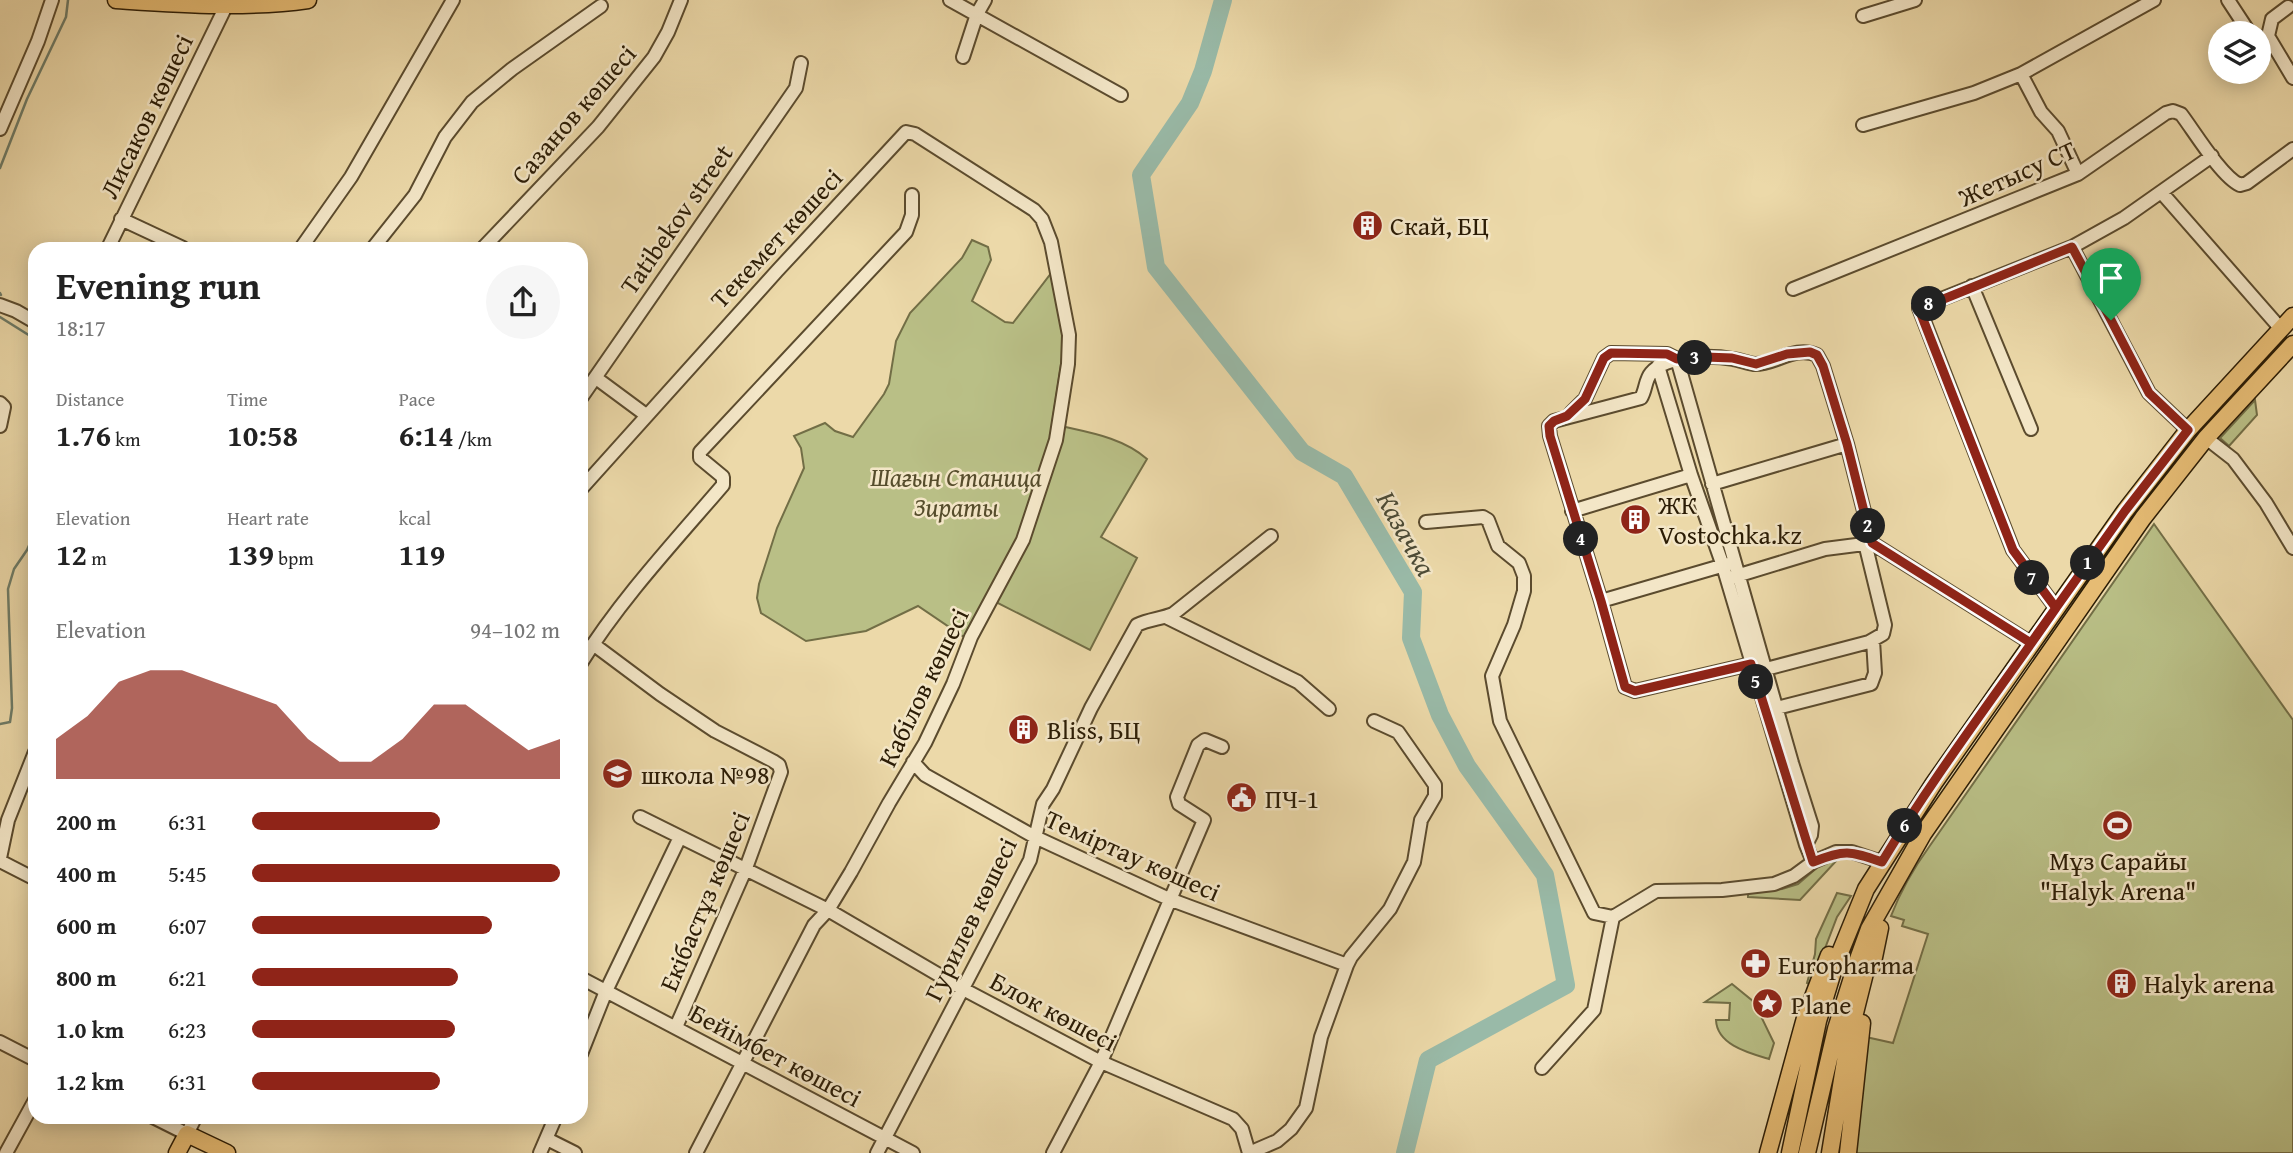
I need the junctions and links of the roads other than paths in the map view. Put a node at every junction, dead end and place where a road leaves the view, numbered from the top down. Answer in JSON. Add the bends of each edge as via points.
{"nodes":[{"id":1,"x":52,"y":0,"type":"edge"},
{"id":2,"x":116,"y":0,"type":"edge"},
{"id":3,"x":308,"y":0,"type":"edge"},
{"id":4,"x":453,"y":0,"type":"edge"},
{"id":5,"x":681,"y":0,"type":"edge"},
{"id":6,"x":950,"y":0,"type":"edge"},
{"id":7,"x":985,"y":0,"type":"edge"},
{"id":8,"x":1915,"y":0,"type":"edge"},
{"id":9,"x":2154,"y":0,"type":"edge"},
{"id":10,"x":2228,"y":0,"type":"edge"},
{"id":11,"x":189,"y":2,"type":"edge"},
{"id":12,"x":227,"y":4,"type":"junction"},
{"id":13,"x":601,"y":6,"type":"dead end"},
{"id":14,"x":2288,"y":8,"type":"dead end"},
{"id":15,"x":977,"y":13,"type":"junction"},
{"id":16,"x":1863,"y":16,"type":"dead end"},
{"id":17,"x":2242,"y":21,"type":"edge"},
{"id":18,"x":963,"y":57,"type":"dead end"},
{"id":19,"x":801,"y":63,"type":"dead end"},
{"id":20,"x":2021,"y":74,"type":"junction"},
{"id":21,"x":2293,"y":78,"type":"edge"},
{"id":22,"x":1121,"y":95,"type":"dead end"},
{"id":23,"x":1863,"y":125,"type":"dead end"},
{"id":24,"x":0,"y":129,"type":"edge"},
{"id":25,"x":2293,"y":149,"type":"edge"},
{"id":26,"x":2212,"y":156,"type":"junction"},
{"id":27,"x":2078,"y":174,"type":"junction"},
{"id":28,"x":2162,"y":193,"type":"junction"},
{"id":29,"x":912,"y":195,"type":"dead end"},
{"id":30,"x":1034,"y":210,"type":"joint"},
{"id":31,"x":121,"y":219,"type":"junction"},
{"id":32,"x":110,"y":242,"type":"edge"},
{"id":33,"x":170,"y":242,"type":"edge"},
{"id":34,"x":305,"y":242,"type":"edge"},
{"id":35,"x":378,"y":242,"type":"edge"},
{"id":36,"x":489,"y":242,"type":"edge"},
{"id":37,"x":2072,"y":247,"type":"junction"},
{"id":38,"x":1972,"y":286,"type":"junction"},
{"id":39,"x":1793,"y":289,"type":"dead end"},
{"id":40,"x":0,"y":305,"type":"edge"},
{"id":41,"x":2293,"y":316,"type":"edge"},
{"id":42,"x":28,"y":319,"type":"edge"},
{"id":43,"x":2281,"y":329,"type":"junction"},
{"id":44,"x":2293,"y":344,"type":"edge"},
{"id":45,"x":1677,"y":359,"type":"junction"},
{"id":46,"x":1658,"y":366,"type":"junction"},
{"id":47,"x":596,"y":378,"type":"junction"},
{"id":48,"x":588,"y":389,"type":"edge"},
{"id":49,"x":0,"y":403,"type":"edge"},
{"id":50,"x":646,"y":415,"type":"junction"},
{"id":51,"x":1567,"y":416,"type":"junction"},
{"id":52,"x":0,"y":426,"type":"edge"},
{"id":53,"x":2031,"y":429,"type":"dead end"},
{"id":54,"x":2188,"y":430,"type":"junction"},
{"id":55,"x":2206,"y":438,"type":"junction"},
{"id":56,"x":1847,"y":444,"type":"junction"},
{"id":57,"x":1691,"y":475,"type":"junction"},
{"id":58,"x":588,"y":481,"type":"edge"},
{"id":59,"x":1712,"y":484,"type":"junction"},
{"id":60,"x":1572,"y":511,"type":"junction"},
{"id":61,"x":1426,"y":522,"type":"dead end"},
{"id":62,"x":1272,"y":536,"type":"dead end"},
{"id":63,"x":1869,"y":543,"type":"junction"},
{"id":64,"x":2293,"y":548,"type":"edge"},
{"id":65,"x":1731,"y":570,"type":"junction"},
{"id":66,"x":1601,"y":601,"type":"junction"},
{"id":67,"x":2056,"y":608,"type":"junction"},
{"id":68,"x":1166,"y":617,"type":"junction"},
{"id":69,"x":1873,"y":640,"type":"junction"},
{"id":70,"x":2031,"y":643,"type":"junction"},
{"id":71,"x":593,"y":644,"type":"junction"},
{"id":72,"x":588,"y":652,"type":"edge"},
{"id":73,"x":1751,"y":664,"type":"junction"},
{"id":74,"x":1766,"y":669,"type":"junction"},
{"id":75,"x":1777,"y":708,"type":"junction"},
{"id":76,"x":1329,"y":709,"type":"dead end"},
{"id":77,"x":1374,"y":721,"type":"dead end"},
{"id":78,"x":1222,"y":747,"type":"dead end"},
{"id":79,"x":913,"y":762,"type":"junction"},
{"id":80,"x":28,"y":770,"type":"edge"},
{"id":81,"x":640,"y":817,"type":"dead end"},
{"id":82,"x":680,"y":837,"type":"junction"},
{"id":83,"x":1035,"y":837,"type":"junction"},
{"id":84,"x":1806,"y":845,"type":"junction"},
{"id":85,"x":0,"y":860,"type":"edge"},
{"id":86,"x":1813,"y":862,"type":"junction"},
{"id":87,"x":1882,"y":862,"type":"junction"},
{"id":88,"x":746,"y":868,"type":"junction"},
{"id":89,"x":1903,"y":868,"type":"junction"},
{"id":90,"x":28,"y":875,"type":"edge"},
{"id":91,"x":1866,"y":889,"type":"junction"},
{"id":92,"x":1169,"y":899,"type":"junction"},
{"id":93,"x":828,"y":910,"type":"junction"},
{"id":94,"x":1613,"y":917,"type":"junction"},
{"id":95,"x":1880,"y":928,"type":"junction"},
{"id":96,"x":1347,"y":965,"type":"junction"},
{"id":97,"x":588,"y":982,"type":"edge"},
{"id":98,"x":962,"y":989,"type":"junction"},
{"id":99,"x":607,"y":991,"type":"junction"},
{"id":100,"x":676,"y":1027,"type":"junction"},
{"id":101,"x":588,"y":1037,"type":"edge"},
{"id":102,"x":0,"y":1042,"type":"edge"},
{"id":103,"x":28,"y":1056,"type":"edge"},
{"id":104,"x":1101,"y":1062,"type":"junction"},
{"id":105,"x":743,"y":1063,"type":"junction"},
{"id":106,"x":1542,"y":1068,"type":"dead end"},
{"id":107,"x":1815,"y":1076,"type":"junction"},
{"id":108,"x":28,"y":1113,"type":"edge"},
{"id":109,"x":167,"y":1124,"type":"edge"},
{"id":110,"x":192,"y":1124,"type":"edge"},
{"id":111,"x":553,"y":1124,"type":"edge"},
{"id":112,"x":187,"y":1134,"type":"junction"},
{"id":113,"x":884,"y":1138,"type":"junction"},
{"id":114,"x":547,"y":1139,"type":"junction"},
{"id":115,"x":6,"y":1153,"type":"edge"},
{"id":116,"x":177,"y":1153,"type":"edge"},
{"id":117,"x":227,"y":1153,"type":"edge"},
{"id":118,"x":540,"y":1153,"type":"edge"},
{"id":119,"x":575,"y":1153,"type":"edge"},
{"id":120,"x":696,"y":1153,"type":"edge"},
{"id":121,"x":877,"y":1153,"type":"edge"},
{"id":122,"x":913,"y":1153,"type":"edge"},
{"id":123,"x":1053,"y":1153,"type":"edge"},
{"id":124,"x":1249,"y":1153,"type":"edge"},
{"id":125,"x":1768,"y":1153,"type":"edge"},
{"id":126,"x":1790,"y":1153,"type":"edge"},
{"id":127,"x":1807,"y":1153,"type":"edge"},
{"id":128,"x":1830,"y":1153,"type":"edge"},
{"id":129,"x":1848,"y":1153,"type":"edge"}],
"edges":[{"from":1,"to":24,"type":"street"},
{"from":2,"to":11,"type":"main road"},
{"from":3,"to":12,"type":"main road"},
{"from":4,"to":34,"type":"street","via":[[351,177]]},
{"from":5,"to":36,"type":"street","name":"Сазанов көшесі","via":[[654,57],[598,127]]},
{"from":6,"to":15,"type":"street"},
{"from":7,"to":15,"type":"street"},
{"from":8,"to":16,"type":"street"},
{"from":9,"to":20,"type":"street"},
{"from":10,"to":17,"type":"street"},
{"from":11,"to":12,"type":"main road"},
{"from":12,"to":31,"type":"street","name":"Лисаков көшесі"},
{"from":13,"to":35,"type":"street","via":[[472,102],[445,137],[415,195]]},
{"from":14,"to":21,"type":"street","via":[[2272,19],[2268,36]]},
{"from":15,"to":18,"type":"street"},
{"from":15,"to":22,"type":"street"},
{"from":19,"to":47,"type":"street","name":"Tatibekov street","via":[[796,88]]},
{"from":20,"to":23,"type":"street","via":[[1974,93]]},
{"from":20,"to":27,"type":"street","via":[[2041,113],[2058,131]]},
{"from":25,"to":26,"type":"street","name":"Жетысу СТ","via":[[2239,185]]},
{"from":26,"to":27,"type":"street","name":"Жетысу СТ","via":[[2174,111]]},
{"from":26,"to":28,"type":"street"},
{"from":27,"to":39,"type":"street","name":"Жетысу СТ"},
{"from":28,"to":37,"type":"street"},
{"from":28,"to":43,"type":"street"},
{"from":29,"to":71,"type":"street","via":[[906,232],[700,452],[700,458],[723,477],[723,485]]},
{"from":30,"to":50,"type":"street","name":"Текемет көшесі","via":[[906,132]]},
{"from":30,"to":79,"type":"street","name":"Кабілов көшесі","via":[[1051,242],[1069,335],[1056,440],[1023,540],[971,637]]},
{"from":31,"to":32,"type":"street","name":"Лисаков көшесі"},
{"from":31,"to":33,"type":"street"},
{"from":37,"to":38,"type":"street"},
{"from":37,"to":54,"type":"street","via":[[2149,393]]},
{"from":38,"to":53,"type":"street"},
{"from":38,"to":67,"type":"street","via":[[1919,309],[2013,550]]},
{"from":40,"to":42,"type":"street"},
{"from":41,"to":43,"type":"main road"},
{"from":43,"to":54,"type":"main road"},
{"from":44,"to":55,"type":"main road"},
{"from":45,"to":46,"type":"street"},
{"from":45,"to":51,"type":"street","via":[[1667,354],[1611,353],[1604,358],[1585,399]]},
{"from":45,"to":56,"type":"street","via":[[1732,358],[1756,364],[1787,354],[1817,355]]},
{"from":45,"to":59,"type":"street"},
{"from":46,"to":51,"type":"street","via":[[1648,375],[1641,398]]},
{"from":46,"to":57,"type":"street"},
{"from":47,"to":48,"type":"street","name":"Tatibekov street"},
{"from":47,"to":50,"type":"street"},
{"from":49,"to":52,"type":"street","via":[[4,407]]},
{"from":50,"to":58,"type":"street","name":"Текемет көшесі"},
{"from":51,"to":60,"type":"street","via":[[1549,426]]},
{"from":54,"to":67,"type":"main road"},
{"from":55,"to":64,"type":"street","via":[[2233,458]]},
{"from":55,"to":89,"type":"main road","via":[[2143,518],[1975,756]]},
{"from":56,"to":59,"type":"street"},
{"from":56,"to":63,"type":"street"},
{"from":57,"to":60,"type":"street"},
{"from":57,"to":65,"type":"street"},
{"from":59,"to":65,"type":"street"},
{"from":60,"to":66,"type":"street"},
{"from":61,"to":94,"type":"street","via":[[1483,517],[1498,547],[1518,563],[1524,591],[1492,676],[1500,721],[1594,913]]},
{"from":62,"to":68,"type":"street","name":"Гурилев көшесі"},
{"from":63,"to":65,"type":"street"},
{"from":63,"to":69,"type":"street","via":[[1885,625],[1883,634]]},
{"from":63,"to":70,"type":"street"},
{"from":65,"to":66,"type":"street"},
{"from":65,"to":73,"type":"street"},
{"from":65,"to":74,"type":"street"},
{"from":66,"to":73,"type":"street","via":[[1625,687],[1630,691]]},
{"from":67,"to":70,"type":"main road"},
{"from":68,"to":76,"type":"street","via":[[1298,682]]},
{"from":68,"to":83,"type":"street","name":"Гурилев көшесі","via":[[1137,625],[1043,804]]},
{"from":69,"to":74,"type":"street"},
{"from":69,"to":75,"type":"street","via":[[1871,684]]},
{"from":70,"to":87,"type":"main road"},
{"from":71,"to":72,"type":"street"},
{"from":71,"to":88,"type":"street","name":"Екібастұз көшесі","via":[[715,731],[779,765],[781,772]]},
{"from":73,"to":84,"type":"street"},
{"from":74,"to":75,"type":"street"},
{"from":75,"to":84,"type":"street","via":[[1812,826]]},
{"from":77,"to":96,"type":"street","via":[[1398,732],[1436,791],[1421,820],[1413,862],[1390,909]]},
{"from":78,"to":92,"type":"street","via":[[1205,740],[1198,744],[1177,797],[1178,803],[1204,820]]},
{"from":79,"to":83,"type":"street","name":"Теміртау көшесі","via":[[925,775]]},
{"from":79,"to":93,"type":"street","name":"Кабілов көшесі"},
{"from":80,"to":85,"type":"street","via":[[8,820]]},
{"from":81,"to":82,"type":"street","name":"Блок көшесі"},
{"from":82,"to":88,"type":"street","name":"Блок көшесі"},
{"from":82,"to":99,"type":"street"},
{"from":83,"to":92,"type":"street","name":"Теміртау көшесі"},
{"from":83,"to":98,"type":"street","name":"Гурилев көшесі","via":[[1030,860]]},
{"from":84,"to":86,"type":"street"},
{"from":85,"to":90,"type":"street"},
{"from":86,"to":87,"type":"street","via":[[1836,852]]},
{"from":86,"to":94,"type":"street","via":[[1774,884],[1656,891]]},
{"from":87,"to":91,"type":"main road"},
{"from":88,"to":93,"type":"street","name":"Блок көшесі"},
{"from":88,"to":100,"type":"street","name":"Екібастұз көшесі"},
{"from":89,"to":95,"type":"main road"},
{"from":89,"to":107,"type":"main road","via":[[1869,929],[1836,1029]]},
{"from":91,"to":107,"type":"main road","via":[[1818,1021]]},
{"from":91,"to":125,"type":"main road","via":[[1833,944],[1812,996]]},
{"from":92,"to":96,"type":"street","name":"Теміртау көшесі"},
{"from":92,"to":104,"type":"street"},
{"from":93,"to":98,"type":"street","name":"Блок көшесі"},
{"from":93,"to":105,"type":"street","name":"Кабілов көшесі","via":[[814,925]]},
{"from":94,"to":106,"type":"street","via":[[1594,1010]]},
{"from":95,"to":128,"type":"main road","via":[[1852,1024]]},
{"from":95,"to":129,"type":"main road","via":[[1860,1036]]},
{"from":96,"to":124,"type":"street","via":[[1321,1037],[1306,1108],[1277,1141]]},
{"from":97,"to":99,"type":"street","name":"Бейімбет көшесі"},
{"from":98,"to":104,"type":"street","name":"Блок көшесі"},
{"from":98,"to":113,"type":"street","name":"Гурилев көшесі"},
{"from":99,"to":100,"type":"street","name":"Бейімбет көшесі"},
{"from":99,"to":101,"type":"street"},
{"from":100,"to":105,"type":"street","name":"Бейімбет көшесі"},
{"from":102,"to":103,"type":"street"},
{"from":104,"to":123,"type":"street"},
{"from":104,"to":124,"type":"street","name":"Блок көшесі","via":[[1233,1119],[1242,1129]]},
{"from":105,"to":113,"type":"street","name":"Бейімбет көшесі"},
{"from":105,"to":120,"type":"street","name":"Кабілов көшесі"},
{"from":107,"to":126,"type":"main road"},
{"from":107,"to":127,"type":"main road"},
{"from":108,"to":115,"type":"street"},
{"from":109,"to":112,"type":"street"},
{"from":110,"to":112,"type":"street"},
{"from":111,"to":114,"type":"street"},
{"from":112,"to":116,"type":"main road"},
{"from":112,"to":117,"type":"main road"},
{"from":113,"to":121,"type":"street","name":"Гурилев көшесі"},
{"from":113,"to":122,"type":"street","name":"Бейімбет көшесі"},
{"from":114,"to":118,"type":"street"},
{"from":114,"to":119,"type":"street"}]}
